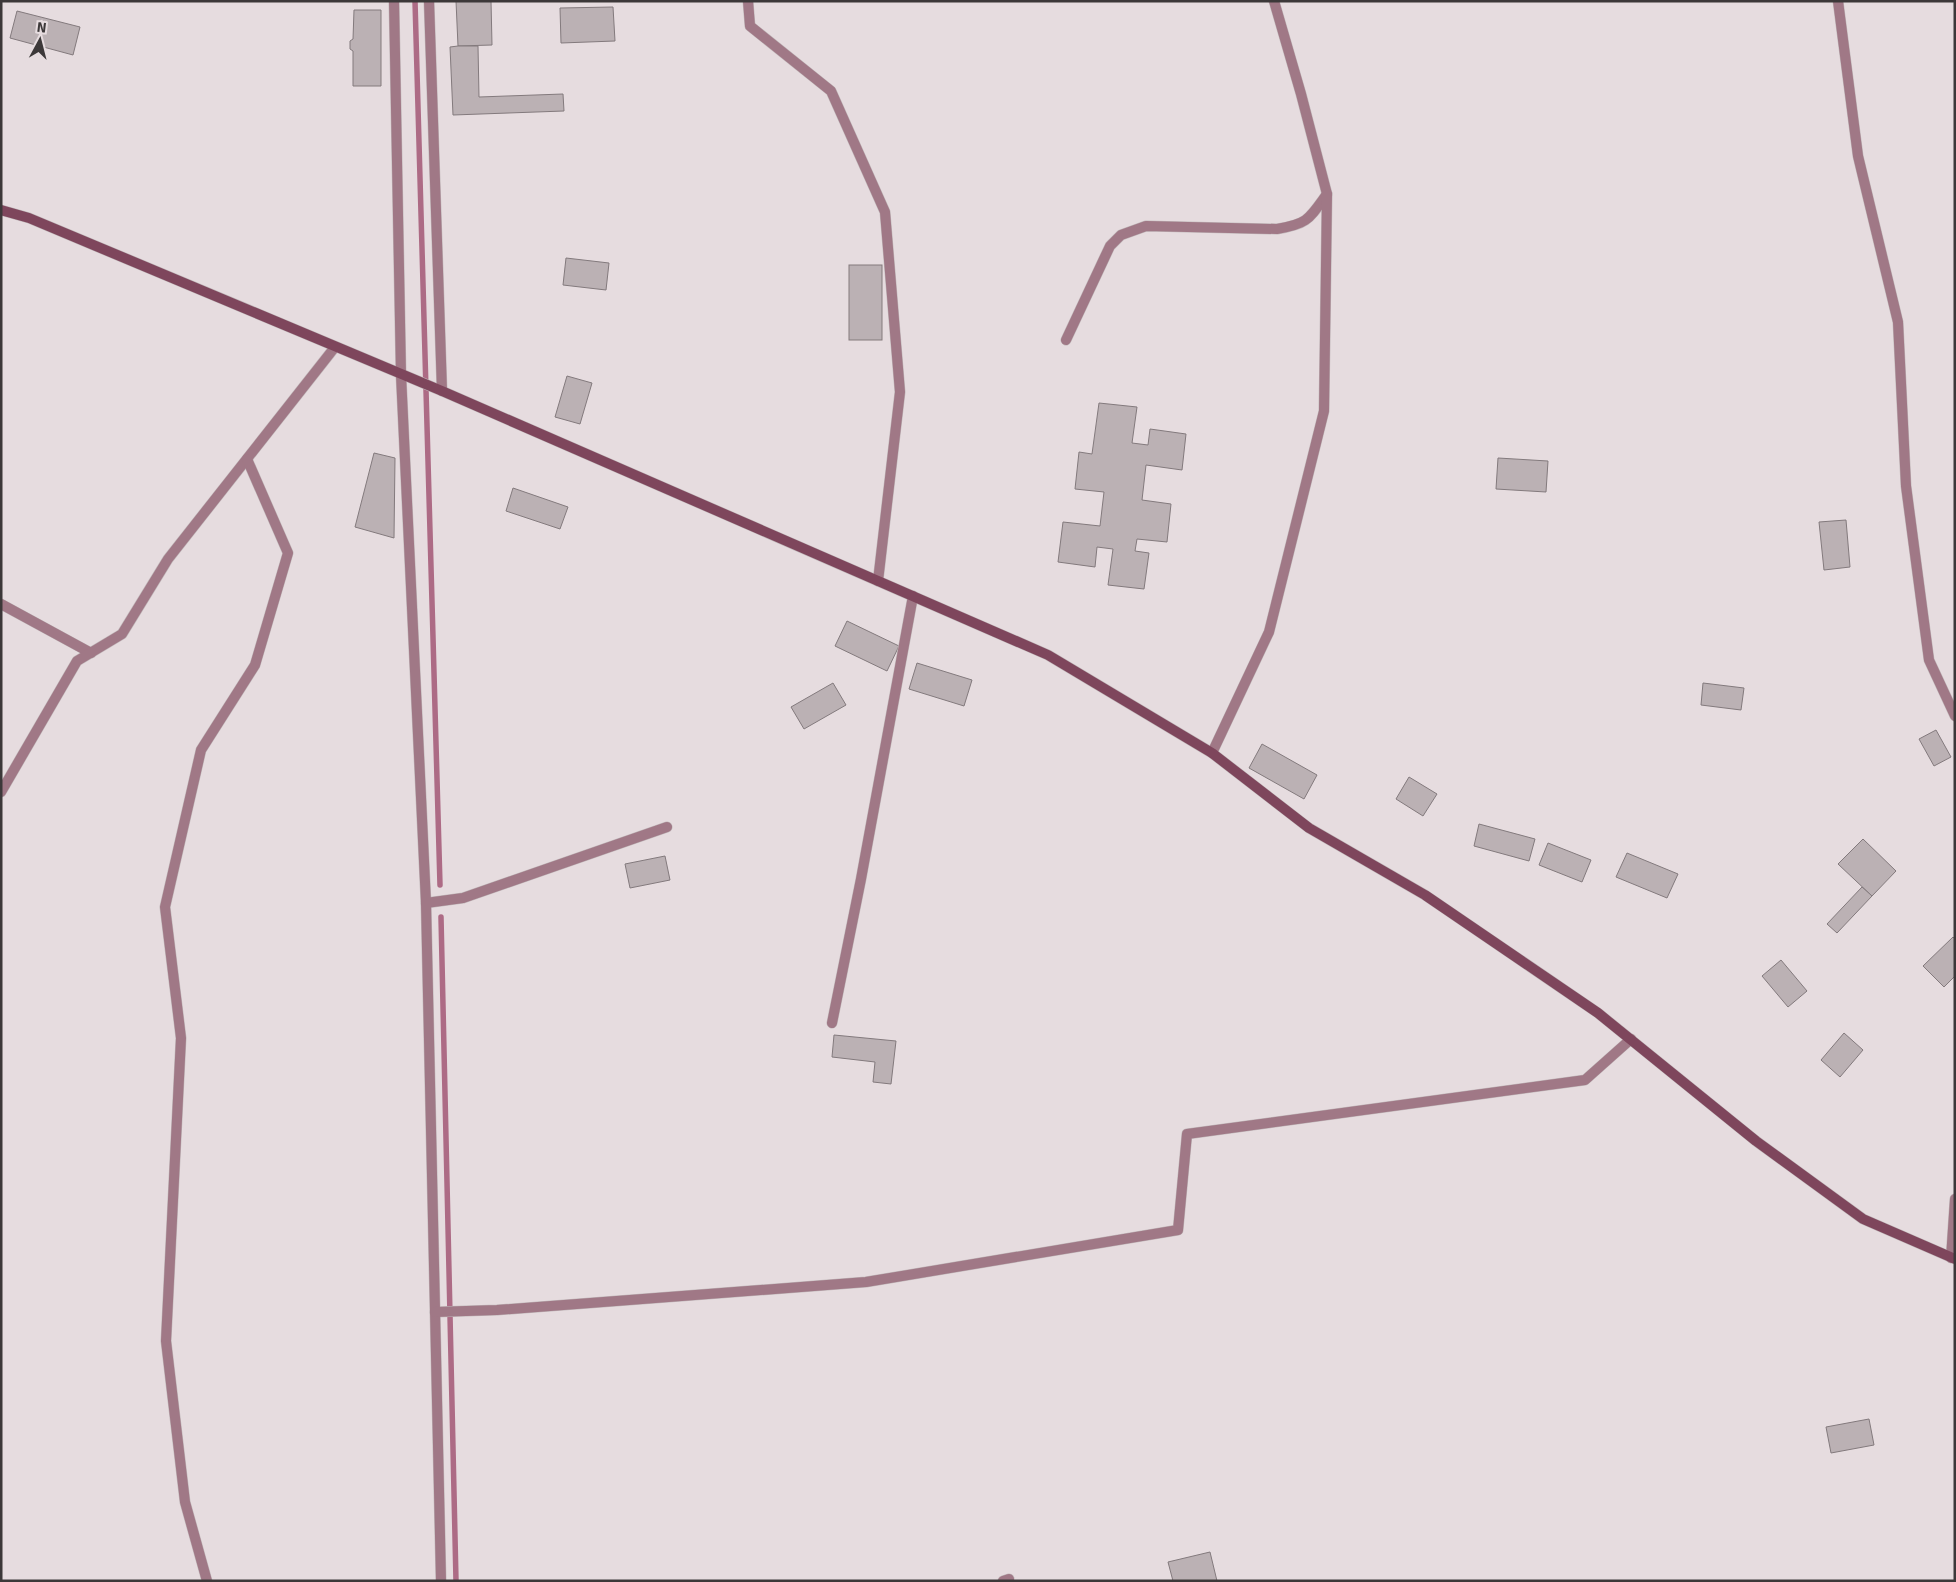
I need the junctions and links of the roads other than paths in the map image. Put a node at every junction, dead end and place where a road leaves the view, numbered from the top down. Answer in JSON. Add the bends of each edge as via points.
{"nodes":[{"id":1,"x":394,"y":1,"type":"edge"},
{"id":2,"x":429,"y":1,"type":"edge"},
{"id":3,"x":748,"y":1,"type":"edge"},
{"id":4,"x":1274,"y":1,"type":"edge"},
{"id":5,"x":1838,"y":1,"type":"edge"},
{"id":6,"x":1327,"y":194,"type":"junction"},
{"id":7,"x":1,"y":210,"type":"edge"},
{"id":8,"x":1066,"y":340,"type":"dead end"},
{"id":9,"x":335,"y":347,"type":"junction"},
{"id":10,"x":401,"y":375,"type":"junction"},
{"id":11,"x":442,"y":390,"type":"junction"},
{"id":12,"x":247,"y":459,"type":"junction"},
{"id":13,"x":878,"y":581,"type":"junction"},
{"id":14,"x":913,"y":596,"type":"junction"},
{"id":15,"x":1,"y":604,"type":"edge"},
{"id":16,"x":91,"y":652,"type":"junction"},
{"id":17,"x":1955,"y":716,"type":"edge"},
{"id":18,"x":1212,"y":753,"type":"junction"},
{"id":19,"x":1,"y":792,"type":"edge"},
{"id":20,"x":667,"y":827,"type":"dead end"},
{"id":21,"x":426,"y":903,"type":"junction"},
{"id":22,"x":832,"y":1023,"type":"dead end"},
{"id":23,"x":1630,"y":1039,"type":"junction"},
{"id":24,"x":1955,"y":1199,"type":"edge"},
{"id":25,"x":1953,"y":1258,"type":"edge"},
{"id":26,"x":438,"y":1312,"type":"junction"},
{"id":27,"x":207,"y":1581,"type":"edge"},
{"id":28,"x":441,"y":1581,"type":"edge"}],
"edges":[{"from":1,"to":10,"type":"street"},
{"from":2,"to":11,"type":"street"},
{"from":3,"to":13,"type":"street","via":[[750,26],[831,90],[885,212],[900,392]]},
{"from":4,"to":6,"type":"street"},
{"from":5,"to":17,"type":"street","via":[[1858,156],[1898,322],[1906,486],[1929,660]]},
{"from":6,"to":8,"type":"street","via":[[1310,218],[1298,225],[1277,229],[1146,226],[1121,235],[1110,246]]},
{"from":6,"to":18,"type":"street","via":[[1324,411],[1269,632]]},
{"from":7,"to":9,"type":"street","via":[[29,218]]},
{"from":9,"to":10,"type":"street"},
{"from":9,"to":12,"type":"street"},
{"from":10,"to":11,"type":"street"},
{"from":10,"to":21,"type":"street"},
{"from":11,"to":13,"type":"street"},
{"from":12,"to":16,"type":"street","via":[[168,559],[122,634]]},
{"from":12,"to":27,"type":"street","via":[[288,553],[255,665],[201,750],[165,907],[181,1038],[166,1340],[185,1502]]},
{"from":13,"to":14,"type":"street"},
{"from":14,"to":18,"type":"street","via":[[1048,654]]},
{"from":14,"to":22,"type":"street"},
{"from":15,"to":16,"type":"street"},
{"from":16,"to":19,"type":"street","via":[[77,661]]},
{"from":18,"to":23,"type":"street","via":[[1309,828],[1425,895],[1598,1013]]},
{"from":20,"to":21,"type":"street","via":[[463,898]]},
{"from":21,"to":26,"type":"street"},
{"from":23,"to":25,"type":"street","via":[[1756,1141],[1863,1220]]},
{"from":23,"to":26,"type":"street","via":[[1585,1080],[1187,1134],[1178,1230],[866,1282]]},
{"from":24,"to":25,"type":"street"},
{"from":26,"to":28,"type":"street"}]}
